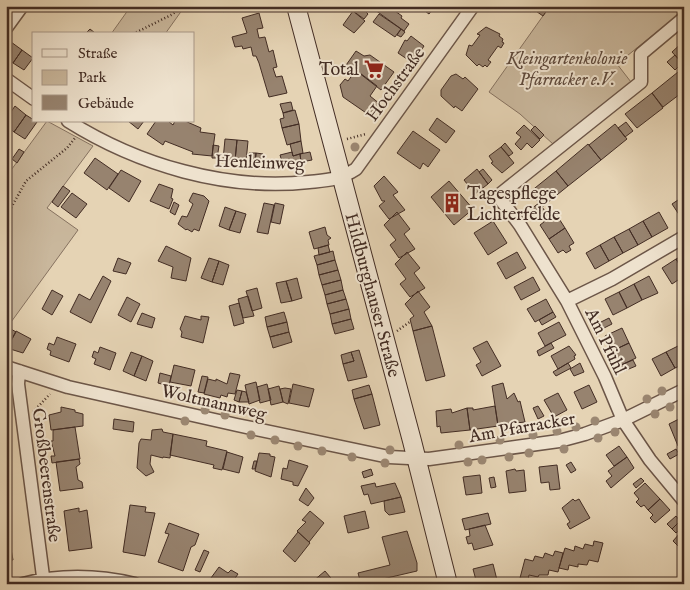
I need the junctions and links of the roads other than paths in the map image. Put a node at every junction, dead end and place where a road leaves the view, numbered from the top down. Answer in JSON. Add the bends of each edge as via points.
{"nodes":[{"id":1,"x":22,"y":6,"type":"edge"},
{"id":2,"x":296,"y":6,"type":"edge"},
{"id":3,"x":473,"y":6,"type":"edge"},
{"id":4,"x":684,"y":18,"type":"edge"},
{"id":5,"x":6,"y":28,"type":"edge"},
{"id":6,"x":6,"y":79,"type":"edge"},
{"id":7,"x":32,"y":98,"type":"edge"},
{"id":8,"x":70,"y":122,"type":"edge"},
{"id":9,"x":342,"y":178,"type":"junction"},
{"id":10,"x":684,"y":237,"type":"edge"},
{"id":11,"x":567,"y":301,"type":"junction"},
{"id":12,"x":6,"y":368,"type":"edge"},
{"id":13,"x":20,"y":371,"type":"junction"},
{"id":14,"x":684,"y":390,"type":"edge"},
{"id":15,"x":622,"y":420,"type":"junction"},
{"id":16,"x":417,"y":459,"type":"junction"},
{"id":17,"x":684,"y":501,"type":"edge"},
{"id":18,"x":43,"y":581,"type":"edge"},
{"id":19,"x":23,"y":584,"type":"edge"},
{"id":20,"x":135,"y":584,"type":"edge"},
{"id":21,"x":448,"y":584,"type":"edge"}],
"edges":[{"from":1,"to":5,"type":"street"},
{"from":2,"to":9,"type":"main road","name":"Hildburghauser Straße"},
{"from":3,"to":9,"type":"street","name":"Hochstraße","via":[[356,169]]},
{"from":4,"to":11,"type":"street","name":"Am Pfuhl","via":[[641,54],[640,82],[498,196]]},
{"from":6,"to":7,"type":"street"},
{"from":8,"to":9,"type":"street","name":"Henleinweg","via":[[138,156],[207,177],[274,184]]},
{"from":9,"to":16,"type":"main road","name":"Hildburghauser Straße"},
{"from":10,"to":11,"type":"street"},
{"from":11,"to":15,"type":"street","name":"Am Pfuhl","via":[[605,377]]},
{"from":12,"to":13,"type":"street","name":"Woltmannweg"},
{"from":13,"to":16,"type":"street","name":"Woltmannweg","via":[[68,387],[237,425],[377,455]]},
{"from":13,"to":18,"type":"street","name":"Großbeerenstraße","via":[[18,384]]},
{"from":14,"to":15,"type":"street","name":"Am Pfarracker"},
{"from":15,"to":16,"type":"street","name":"Am Pfarracker","via":[[559,441]]},
{"from":15,"to":17,"type":"street","name":"Am Pfuhl"},
{"from":16,"to":21,"type":"main road","name":"Hildburghauser Straße"},
{"from":18,"to":19,"type":"street"},
{"from":18,"to":20,"type":"street","via":[[90,575]]}]}
